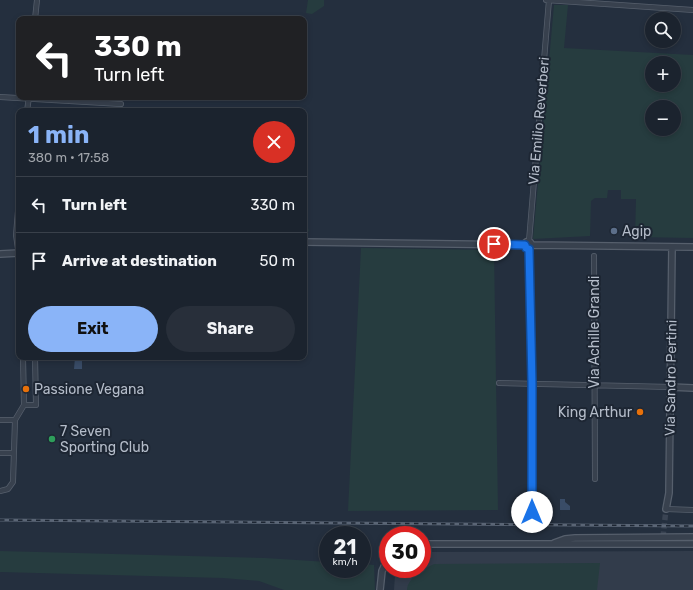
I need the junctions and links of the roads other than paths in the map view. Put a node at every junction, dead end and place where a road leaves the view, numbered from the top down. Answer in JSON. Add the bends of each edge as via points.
{"nodes":[{"id":1,"x":37,"y":0,"type":"edge"},
{"id":2,"x":548,"y":0,"type":"edge"},
{"id":3,"x":693,"y":10,"type":"edge"},
{"id":4,"x":35,"y":16,"type":"edge"},
{"id":5,"x":0,"y":97,"type":"edge"},
{"id":6,"x":16,"y":98,"type":"edge"},
{"id":7,"x":60,"y":100,"type":"edge"},
{"id":8,"x":121,"y":104,"type":"dead end"},
{"id":9,"x":307,"y":242,"type":"edge"},
{"id":10,"x":529,"y":245,"type":"junction"},
{"id":11,"x":672,"y":247,"type":"junction"},
{"id":12,"x":693,"y":247,"type":"edge"},
{"id":13,"x":16,"y":253,"type":"edge"},
{"id":14,"x":0,"y":254,"type":"edge"},
{"id":15,"x":594,"y":256,"type":"dead end"},
{"id":16,"x":23,"y":360,"type":"edge"},
{"id":17,"x":35,"y":360,"type":"edge"},
{"id":18,"x":499,"y":383,"type":"dead end"},
{"id":19,"x":532,"y":383,"type":"junction"},
{"id":20,"x":595,"y":385,"type":"junction"},
{"id":21,"x":671,"y":387,"type":"junction"},
{"id":22,"x":693,"y":388,"type":"edge"},
{"id":23,"x":24,"y":405,"type":"junction"},
{"id":24,"x":0,"y":420,"type":"edge"},
{"id":25,"x":15,"y":420,"type":"junction"},
{"id":26,"x":0,"y":453,"type":"edge"},
{"id":27,"x":14,"y":453,"type":"junction"},
{"id":28,"x":595,"y":479,"type":"dead end"},
{"id":29,"x":0,"y":491,"type":"edge"},
{"id":30,"x":666,"y":509,"type":"joint"},
{"id":31,"x":693,"y":510,"type":"edge"},
{"id":32,"x":532,"y":512,"type":"dead end"},
{"id":33,"x":693,"y":537,"type":"edge"},
{"id":34,"x":431,"y":544,"type":"edge"},
{"id":35,"x":552,"y":544,"type":"junction"},
{"id":36,"x":693,"y":544,"type":"edge"},
{"id":37,"x":381,"y":578,"type":"edge"},
{"id":38,"x":380,"y":590,"type":"edge"}],
"edges":[{"from":1,"to":4,"type":"street"},
{"from":2,"to":3,"type":"street"},
{"from":2,"to":10,"type":"street","name":"Via Emilio Reverberi"},
{"from":5,"to":6,"type":"street"},
{"from":7,"to":8,"type":"street"},
{"from":9,"to":10,"type":"street"},
{"from":10,"to":11,"type":"street"},
{"from":10,"to":19,"type":"street","name":"Via Emilio Reverberi"},
{"from":11,"to":12,"type":"street"},
{"from":11,"to":21,"type":"street","name":"Via Sandro Pertini"},
{"from":13,"to":14,"type":"street"},
{"from":15,"to":20,"type":"street","name":"Via Achille Grandi"},
{"from":16,"to":23,"type":"street"},
{"from":17,"to":23,"type":"street","via":[[36,405]]},
{"from":18,"to":19,"type":"street"},
{"from":19,"to":20,"type":"street"},
{"from":19,"to":32,"type":"street","name":"Via Emilio Reverberi"},
{"from":20,"to":21,"type":"street"},
{"from":20,"to":28,"type":"street","name":"Via Achille Grandi"},
{"from":21,"to":22,"type":"street"},
{"from":21,"to":30,"type":"street","name":"Via Sandro Pertini","via":[[669,495]]},
{"from":23,"to":25,"type":"street"},
{"from":24,"to":25,"type":"street"},
{"from":25,"to":27,"type":"street"},
{"from":26,"to":27,"type":"street"},
{"from":27,"to":29,"type":"street","via":[[13,484],[8,489]]},
{"from":30,"to":31,"type":"street"},
{"from":33,"to":35,"type":"street","via":[[575,538],[563,539]]},
{"from":34,"to":35,"type":"street"},
{"from":35,"to":36,"type":"street"},
{"from":37,"to":38,"type":"street"}]}
